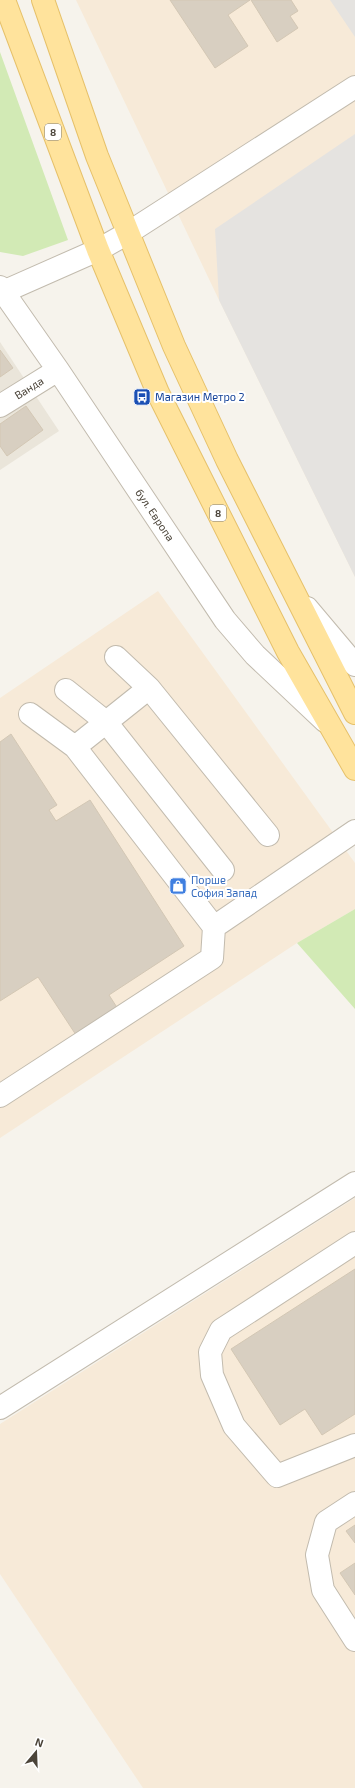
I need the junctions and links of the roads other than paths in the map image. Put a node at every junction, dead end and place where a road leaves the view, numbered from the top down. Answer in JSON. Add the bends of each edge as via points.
{"nodes":[{"id":1,"x":4,"y":0,"type":"edge"},
{"id":2,"x":43,"y":0,"type":"edge"},
{"id":3,"x":355,"y":87,"type":"edge"},
{"id":4,"x":128,"y":233,"type":"junction"},
{"id":5,"x":98,"y":250,"type":"junction"},
{"id":6,"x":2,"y":289,"type":"edge"},
{"id":7,"x":58,"y":370,"type":"junction"},
{"id":8,"x":0,"y":406,"type":"edge"},
{"id":9,"x":292,"y":590,"type":"junction"},
{"id":10,"x":116,"y":657,"type":"dead end"},
{"id":11,"x":355,"y":665,"type":"edge"},
{"id":12,"x":149,"y":688,"type":"junction"},
{"id":13,"x":66,"y":690,"type":"dead end"},
{"id":14,"x":355,"y":713,"type":"edge"},
{"id":15,"x":30,"y":714,"type":"dead end"},
{"id":16,"x":106,"y":722,"type":"junction"},
{"id":17,"x":330,"y":726,"type":"junction"},
{"id":18,"x":75,"y":747,"type":"junction"},
{"id":19,"x":355,"y":769,"type":"edge"},
{"id":20,"x":355,"y":831,"type":"edge"},
{"id":21,"x":268,"y":835,"type":"dead end"},
{"id":22,"x":223,"y":870,"type":"dead end"},
{"id":23,"x":214,"y":927,"type":"junction"},
{"id":24,"x":0,"y":1096,"type":"edge"},
{"id":25,"x":355,"y":1183,"type":"edge"},
{"id":26,"x":355,"y":1243,"type":"edge"},
{"id":27,"x":0,"y":1408,"type":"edge"},
{"id":28,"x":355,"y":1444,"type":"edge"},
{"id":29,"x":355,"y":1503,"type":"edge"},
{"id":30,"x":355,"y":1640,"type":"edge"}],
"edges":[{"from":1,"to":5,"type":"main road","number":"8"},
{"from":2,"to":4,"type":"main road","via":[[97,156]]},
{"from":3,"to":4,"type":"street"},
{"from":4,"to":5,"type":"street"},
{"from":4,"to":9,"type":"main road","via":[[174,346]]},
{"from":5,"to":6,"type":"street"},
{"from":5,"to":17,"type":"main road","number":"8","via":[[158,393],[288,652]]},
{"from":6,"to":7,"type":"street","name":"бул. Европа"},
{"from":7,"to":8,"type":"street","name":"Ванда"},
{"from":7,"to":17,"type":"street","name":"бул. Европа","via":[[225,620],[255,655]]},
{"from":9,"to":11,"type":"street"},
{"from":9,"to":14,"type":"main road"},
{"from":10,"to":12,"type":"street"},
{"from":12,"to":16,"type":"street"},
{"from":12,"to":21,"type":"street"},
{"from":13,"to":16,"type":"street"},
{"from":15,"to":18,"type":"street"},
{"from":16,"to":18,"type":"street"},
{"from":16,"to":22,"type":"street"},
{"from":17,"to":19,"type":"main road","number":"8"},
{"from":18,"to":23,"type":"street"},
{"from":20,"to":23,"type":"street"},
{"from":23,"to":24,"type":"street","via":[[212,958]]},
{"from":25,"to":27,"type":"street"},
{"from":26,"to":28,"type":"street","via":[[221,1330],[210,1352],[212,1375],[234,1426],[277,1476]]},
{"from":29,"to":30,"type":"street","via":[[326,1522],[317,1555],[323,1590]]}]}
